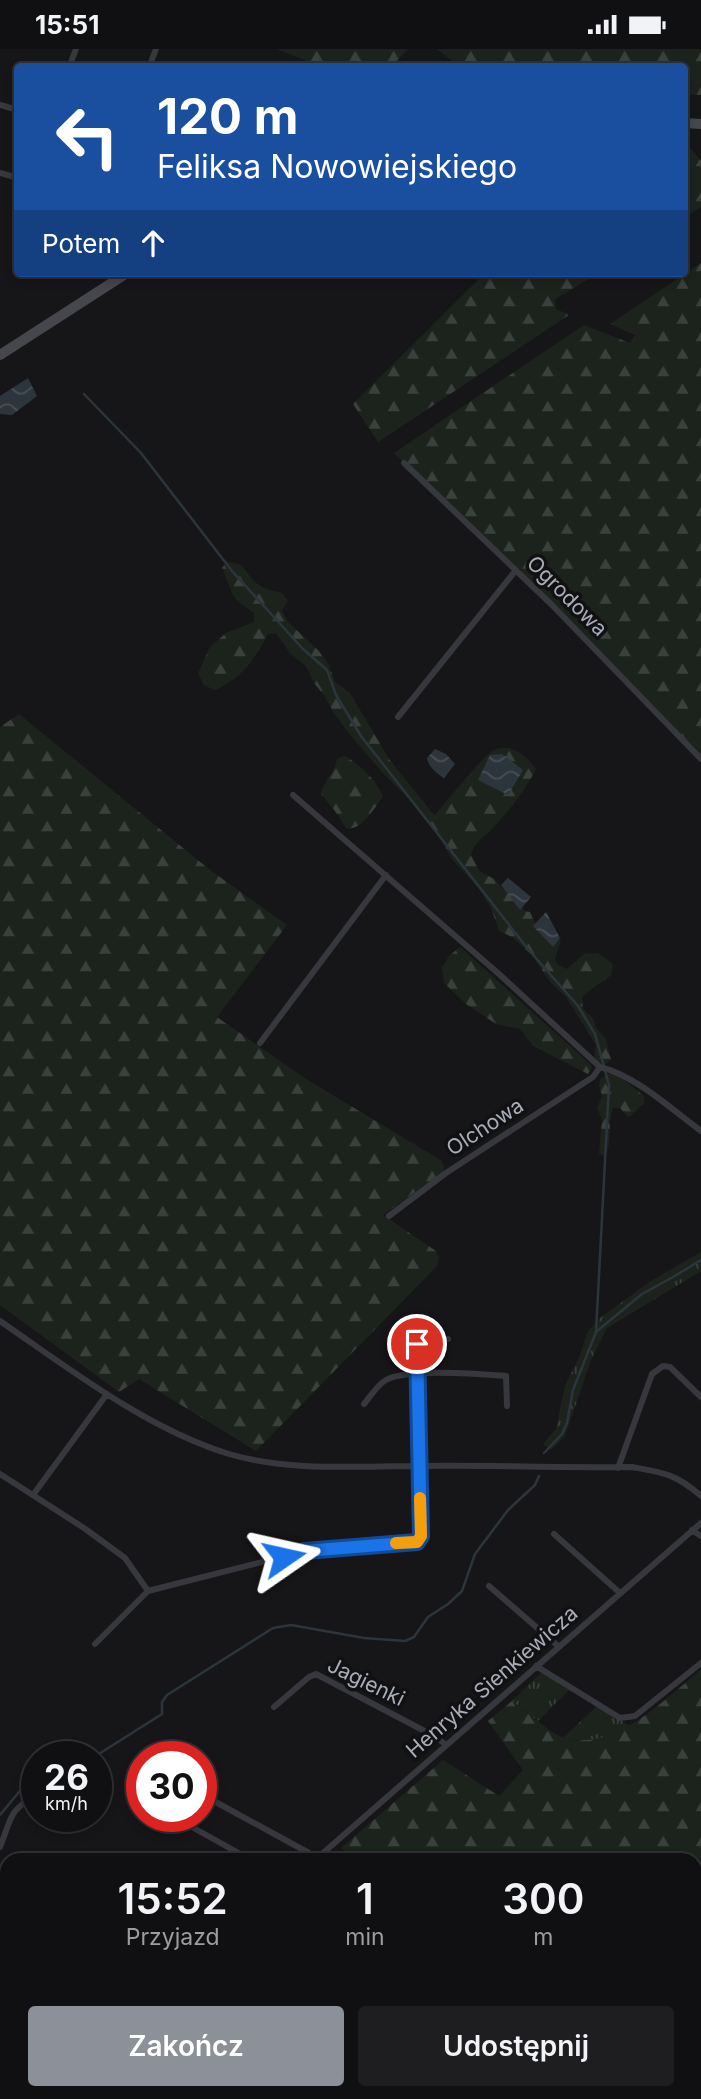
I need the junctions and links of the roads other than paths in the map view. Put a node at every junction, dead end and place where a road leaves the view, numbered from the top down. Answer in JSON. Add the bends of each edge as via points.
{"nodes":[{"id":1,"x":121,"y":277,"type":"edge"},
{"id":2,"x":0,"y":355,"type":"edge"},
{"id":3,"x":404,"y":463,"type":"dead end"},
{"id":4,"x":516,"y":570,"type":"junction"},
{"id":5,"x":398,"y":717,"type":"dead end"},
{"id":6,"x":701,"y":759,"type":"edge"},
{"id":7,"x":293,"y":795,"type":"dead end"},
{"id":8,"x":386,"y":875,"type":"junction"},
{"id":9,"x":260,"y":1043,"type":"dead end"},
{"id":10,"x":600,"y":1067,"type":"junction"},
{"id":11,"x":701,"y":1131,"type":"edge"},
{"id":12,"x":389,"y":1216,"type":"dead end"},
{"id":13,"x":0,"y":1321,"type":"edge"},
{"id":14,"x":448,"y":1339,"type":"dead end"},
{"id":15,"x":418,"y":1374,"type":"junction"},
{"id":16,"x":107,"y":1394,"type":"junction"},
{"id":17,"x":701,"y":1397,"type":"edge"},
{"id":18,"x":364,"y":1404,"type":"dead end"},
{"id":19,"x":507,"y":1406,"type":"dead end"},
{"id":20,"x":420,"y":1466,"type":"junction"},
{"id":21,"x":618,"y":1468,"type":"junction"},
{"id":22,"x":0,"y":1474,"type":"edge"},
{"id":23,"x":33,"y":1495,"type":"junction"},
{"id":24,"x":701,"y":1496,"type":"edge"},
{"id":25,"x":701,"y":1523,"type":"edge"},
{"id":26,"x":692,"y":1530,"type":"junction"},
{"id":27,"x":554,"y":1534,"type":"dead end"},
{"id":28,"x":701,"y":1536,"type":"edge"},
{"id":29,"x":489,"y":1586,"type":"dead end"},
{"id":30,"x":148,"y":1591,"type":"junction"},
{"id":31,"x":621,"y":1593,"type":"junction"},
{"id":32,"x":95,"y":1644,"type":"dead end"},
{"id":33,"x":558,"y":1646,"type":"junction"},
{"id":34,"x":701,"y":1663,"type":"edge"},
{"id":35,"x":536,"y":1666,"type":"junction"},
{"id":36,"x":274,"y":1707,"type":"dead end"},
{"id":37,"x":446,"y":1745,"type":"junction"},
{"id":38,"x":217,"y":1803,"type":"edge"},
{"id":39,"x":21,"y":1805,"type":"edge"},
{"id":40,"x":201,"y":1832,"type":"edge"},
{"id":41,"x":0,"y":1847,"type":"edge"},
{"id":42,"x":238,"y":1853,"type":"edge"},
{"id":43,"x":309,"y":1853,"type":"edge"},
{"id":44,"x":324,"y":1853,"type":"edge"}],
"edges":[{"from":1,"to":2,"type":"main road"},
{"from":3,"to":4,"type":"street","name":"Ogrodowa"},
{"from":4,"to":5,"type":"street"},
{"from":4,"to":6,"type":"street","name":"Ogrodowa"},
{"from":7,"to":8,"type":"street"},
{"from":8,"to":9,"type":"street"},
{"from":8,"to":10,"type":"street"},
{"from":10,"to":11,"type":"street","via":[[628,1078]]},
{"from":10,"to":12,"type":"street","name":"Olchowa","via":[[593,1077]]},
{"from":13,"to":16,"type":"street"},
{"from":14,"to":15,"type":"street","via":[[417,1344]]},
{"from":15,"to":18,"type":"street","via":[[384,1381]]},
{"from":15,"to":19,"type":"street","via":[[506,1376]]},
{"from":15,"to":20,"type":"street"},
{"from":16,"to":20,"type":"street","via":[[187,1438],[257,1461],[304,1467]]},
{"from":16,"to":23,"type":"street"},
{"from":17,"to":21,"type":"street","via":[[670,1367],[652,1374]]},
{"from":20,"to":21,"type":"street"},
{"from":20,"to":30,"type":"street","via":[[421,1536],[417,1542],[305,1551]]},
{"from":21,"to":24,"type":"street","via":[[666,1474]]},
{"from":22,"to":23,"type":"street"},
{"from":23,"to":30,"type":"street","via":[[125,1558]]},
{"from":25,"to":26,"type":"street","name":"Henryka Sienkiewicza"},
{"from":26,"to":28,"type":"street"},
{"from":26,"to":31,"type":"street","name":"Henryka Sienkiewicza"},
{"from":27,"to":31,"type":"street"},
{"from":29,"to":33,"type":"street"},
{"from":30,"to":32,"type":"street"},
{"from":31,"to":33,"type":"street","name":"Henryka Sienkiewicza"},
{"from":33,"to":35,"type":"street","name":"Henryka Sienkiewicza"},
{"from":34,"to":35,"type":"street","via":[[635,1716],[620,1718]]},
{"from":35,"to":37,"type":"street","name":"Henryka Sienkiewicza"},
{"from":36,"to":37,"type":"street","name":"Jagienki","via":[[316,1674]]},
{"from":37,"to":44,"type":"street","name":"Henryka Sienkiewicza"},
{"from":38,"to":43,"type":"street"},
{"from":39,"to":41,"type":"street","via":[[8,1821]]},
{"from":40,"to":42,"type":"street"}]}
